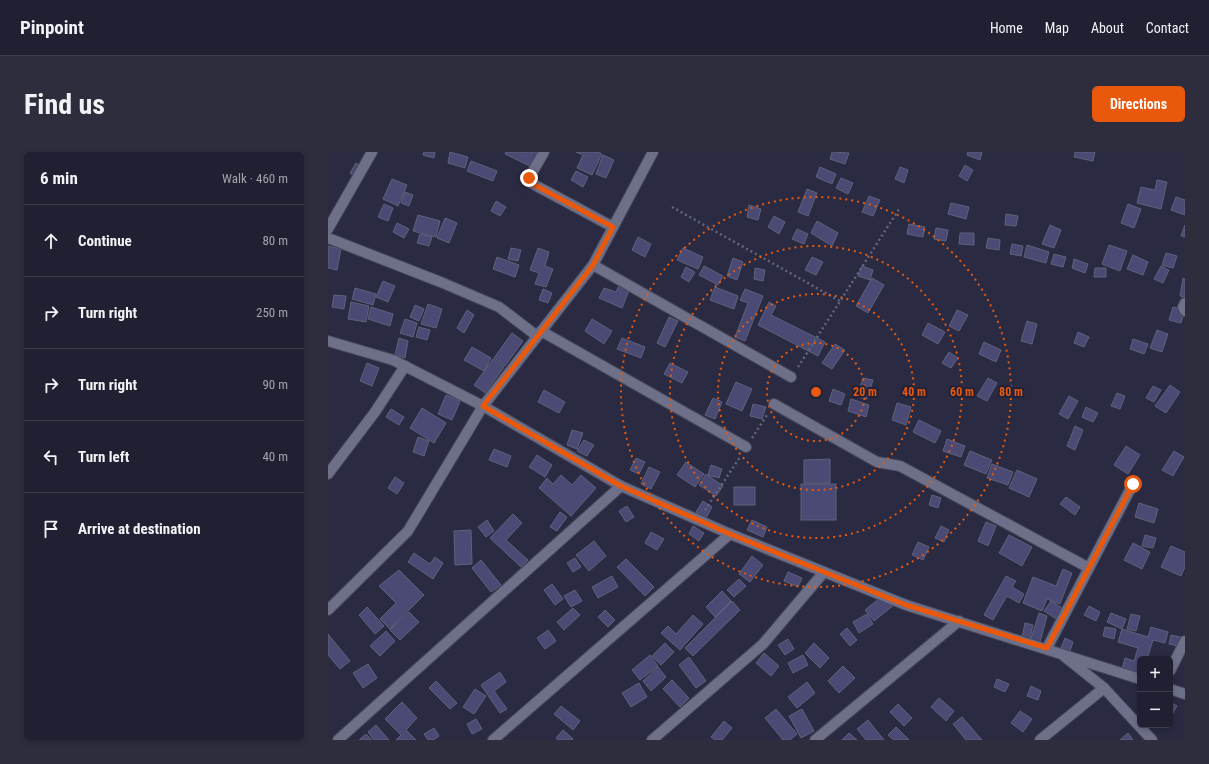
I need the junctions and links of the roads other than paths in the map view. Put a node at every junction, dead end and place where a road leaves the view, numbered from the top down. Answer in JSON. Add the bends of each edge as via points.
{"nodes":[{"id":1,"x":372,"y":152,"type":"edge"},
{"id":2,"x":544,"y":152,"type":"edge"},
{"id":3,"x":653,"y":152,"type":"edge"},
{"id":4,"x":613,"y":227,"type":"junction"},
{"id":5,"x":328,"y":229,"type":"edge"},
{"id":6,"x":328,"y":238,"type":"edge"},
{"id":7,"x":593,"y":265,"type":"junction"},
{"id":8,"x":1185,"y":304,"type":"edge"},
{"id":9,"x":1185,"y":311,"type":"edge"},
{"id":10,"x":539,"y":334,"type":"junction"},
{"id":11,"x":328,"y":341,"type":"edge"},
{"id":12,"x":405,"y":366,"type":"junction"},
{"id":13,"x":791,"y":377,"type":"dead end"},
{"id":14,"x":774,"y":404,"type":"dead end"},
{"id":15,"x":483,"y":406,"type":"junction"},
{"id":16,"x":746,"y":447,"type":"dead end"},
{"id":17,"x":328,"y":474,"type":"edge"},
{"id":18,"x":1133,"y":484,"type":"dead end"},
{"id":19,"x":621,"y":486,"type":"junction"},
{"id":20,"x":730,"y":534,"type":"junction"},
{"id":21,"x":1088,"y":568,"type":"junction"},
{"id":22,"x":824,"y":572,"type":"junction"},
{"id":23,"x":328,"y":610,"type":"edge"},
{"id":24,"x":959,"y":621,"type":"junction"},
{"id":25,"x":1185,"y":641,"type":"edge"},
{"id":26,"x":1047,"y":648,"type":"junction"},
{"id":27,"x":1059,"y":652,"type":"junction"},
{"id":28,"x":1173,"y":665,"type":"edge"},
{"id":29,"x":1137,"y":678,"type":"edge"},
{"id":30,"x":1104,"y":688,"type":"junction"},
{"id":31,"x":1173,"y":690,"type":"edge"},
{"id":32,"x":1185,"y":694,"type":"edge"},
{"id":33,"x":338,"y":740,"type":"edge"},
{"id":34,"x":493,"y":740,"type":"edge"},
{"id":35,"x":652,"y":740,"type":"edge"},
{"id":36,"x":815,"y":740,"type":"edge"},
{"id":37,"x":1040,"y":740,"type":"edge"},
{"id":38,"x":1152,"y":740,"type":"edge"}],
"edges":[{"from":1,"to":5,"type":"street"},
{"from":2,"to":4,"type":"street","via":[[529,178],[531,183]]},
{"from":3,"to":4,"type":"street"},
{"from":4,"to":7,"type":"street"},
{"from":6,"to":10,"type":"street","via":[[499,307]]},
{"from":7,"to":10,"type":"street"},
{"from":7,"to":13,"type":"street"},
{"from":8,"to":9,"type":"street"},
{"from":10,"to":15,"type":"street"},
{"from":10,"to":16,"type":"street"},
{"from":11,"to":12,"type":"street","via":[[393,360]]},
{"from":12,"to":15,"type":"street"},
{"from":12,"to":17,"type":"street","via":[[375,412]]},
{"from":14,"to":21,"type":"street","via":[[877,462],[900,466]]},
{"from":15,"to":19,"type":"street"},
{"from":15,"to":23,"type":"street","via":[[408,531]]},
{"from":18,"to":21,"type":"street"},
{"from":19,"to":20,"type":"street"},
{"from":19,"to":33,"type":"street"},
{"from":20,"to":22,"type":"street"},
{"from":20,"to":34,"type":"street"},
{"from":21,"to":26,"type":"street"},
{"from":22,"to":24,"type":"street","via":[[906,605]]},
{"from":22,"to":35,"type":"street","via":[[763,644]]},
{"from":24,"to":26,"type":"street"},
{"from":24,"to":36,"type":"street"},
{"from":25,"to":28,"type":"street"},
{"from":26,"to":27,"type":"street"},
{"from":27,"to":29,"type":"street"},
{"from":27,"to":30,"type":"street"},
{"from":30,"to":37,"type":"street"},
{"from":30,"to":38,"type":"street"},
{"from":31,"to":32,"type":"street"}]}
